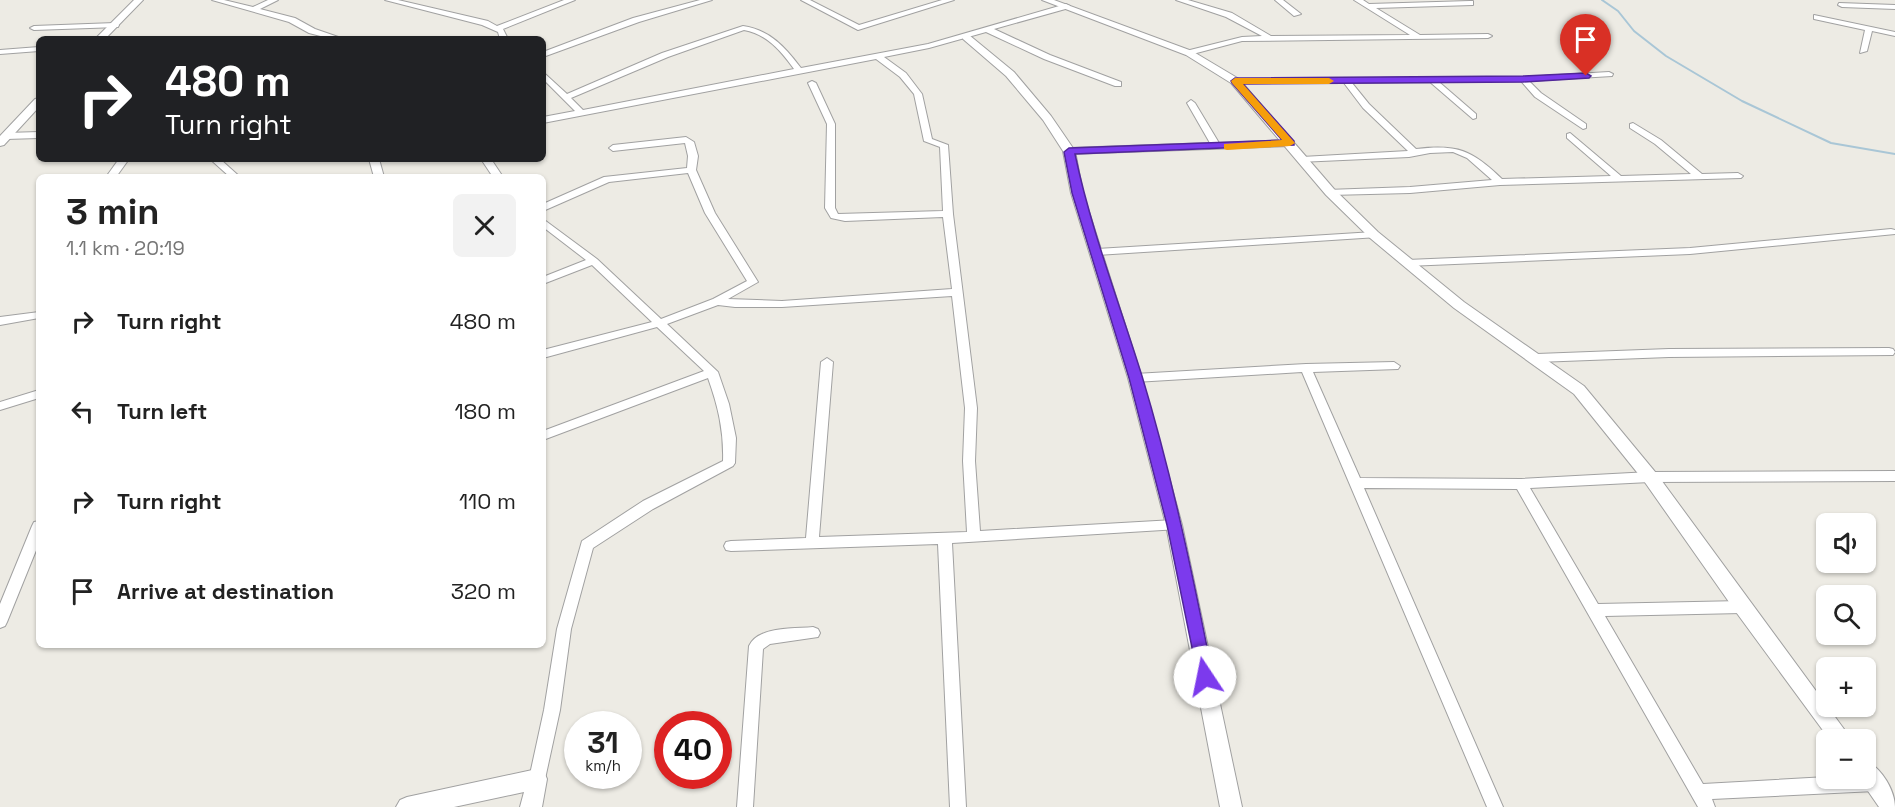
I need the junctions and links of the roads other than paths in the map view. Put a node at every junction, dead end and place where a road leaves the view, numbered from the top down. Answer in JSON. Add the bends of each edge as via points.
{"nodes":[{"id":1,"x":139,"y":0,"type":"edge"},
{"id":2,"x":216,"y":0,"type":"edge"},
{"id":3,"x":274,"y":0,"type":"edge"},
{"id":4,"x":389,"y":0,"type":"edge"},
{"id":5,"x":572,"y":0,"type":"edge"},
{"id":6,"x":708,"y":0,"type":"edge"},
{"id":7,"x":805,"y":0,"type":"edge"},
{"id":8,"x":911,"y":0,"type":"edge"},
{"id":9,"x":950,"y":0,"type":"edge"},
{"id":10,"x":1180,"y":0,"type":"edge"},
{"id":11,"x":1279,"y":0,"type":"edge"},
{"id":12,"x":1358,"y":0,"type":"edge"},
{"id":13,"x":1890,"y":0,"type":"edge"},
{"id":14,"x":1057,"y":2,"type":"edge"},
{"id":15,"x":1470,"y":3,"type":"dead end"},
{"id":16,"x":1842,"y":5,"type":"dead end"},
{"id":17,"x":1895,"y":5,"type":"edge"},
{"id":18,"x":1367,"y":6,"type":"junction"},
{"id":19,"x":927,"y":8,"type":"junction"},
{"id":20,"x":253,"y":10,"type":"junction"},
{"id":21,"x":1297,"y":14,"type":"dead end"},
{"id":22,"x":1817,"y":18,"type":"dead end"},
{"id":23,"x":115,"y":25,"type":"junction"},
{"id":24,"x":34,"y":28,"type":"dead end"},
{"id":25,"x":498,"y":28,"type":"junction"},
{"id":26,"x":1869,"y":28,"type":"junction"},
{"id":27,"x":987,"y":29,"type":"junction"},
{"id":28,"x":1895,"y":34,"type":"edge"},
{"id":29,"x":103,"y":36,"type":"edge"},
{"id":30,"x":330,"y":36,"type":"edge"},
{"id":31,"x":502,"y":36,"type":"edge"},
{"id":32,"x":1488,"y":36,"type":"dead end"},
{"id":33,"x":966,"y":37,"type":"junction"},
{"id":34,"x":1269,"y":37,"type":"junction"},
{"id":35,"x":1420,"y":38,"type":"junction"},
{"id":36,"x":36,"y":49,"type":"edge"},
{"id":37,"x":1863,"y":51,"type":"dead end"},
{"id":38,"x":0,"y":52,"type":"edge"},
{"id":39,"x":1189,"y":53,"type":"junction"},
{"id":40,"x":546,"y":54,"type":"edge"},
{"id":41,"x":878,"y":56,"type":"junction"},
{"id":42,"x":800,"y":72,"type":"junction"},
{"id":43,"x":1609,"y":74,"type":"dead end"},
{"id":44,"x":546,"y":77,"type":"edge"},
{"id":45,"x":1431,"y":79,"type":"junction"},
{"id":46,"x":1523,"y":79,"type":"junction"},
{"id":47,"x":1235,"y":81,"type":"junction"},
{"id":48,"x":1347,"y":81,"type":"junction"},
{"id":49,"x":812,"y":83,"type":"dead end"},
{"id":50,"x":1118,"y":84,"type":"dead end"},
{"id":51,"x":566,"y":98,"type":"junction"},
{"id":52,"x":1191,"y":103,"type":"dead end"},
{"id":53,"x":36,"y":104,"type":"edge"},
{"id":54,"x":581,"y":113,"type":"junction"},
{"id":55,"x":1473,"y":116,"type":"dead end"},
{"id":56,"x":546,"y":119,"type":"edge"},
{"id":57,"x":1583,"y":126,"type":"dead end"},
{"id":58,"x":1632,"y":126,"type":"dead end"},
{"id":59,"x":36,"y":135,"type":"edge"},
{"id":60,"x":1570,"y":136,"type":"dead end"},
{"id":61,"x":3,"y":139,"type":"edge"},
{"id":62,"x":1290,"y":143,"type":"junction"},
{"id":63,"x":1217,"y":147,"type":"junction"},
{"id":64,"x":613,"y":148,"type":"dead end"},
{"id":65,"x":1069,"y":152,"type":"junction"},
{"id":66,"x":1414,"y":152,"type":"junction"},
{"id":67,"x":1302,"y":160,"type":"junction"},
{"id":68,"x":218,"y":162,"type":"edge"},
{"id":69,"x":691,"y":170,"type":"junction"},
{"id":70,"x":232,"y":174,"type":"edge"},
{"id":71,"x":1738,"y":176,"type":"dead end"},
{"id":72,"x":1700,"y":177,"type":"junction"},
{"id":73,"x":1619,"y":179,"type":"junction"},
{"id":74,"x":1500,"y":182,"type":"junction"},
{"id":75,"x":1330,"y":192,"type":"junction"},
{"id":76,"x":546,"y":207,"type":"edge"},
{"id":77,"x":948,"y":214,"type":"junction"},
{"id":78,"x":546,"y":224,"type":"edge"},
{"id":79,"x":1891,"y":232,"type":"dead end"},
{"id":80,"x":1374,"y":235,"type":"junction"},
{"id":81,"x":1097,"y":252,"type":"junction"},
{"id":82,"x":593,"y":261,"type":"junction"},
{"id":83,"x":1407,"y":262,"type":"junction"},
{"id":84,"x":546,"y":280,"type":"edge"},
{"id":85,"x":956,"y":291,"type":"junction"},
{"id":86,"x":717,"y":301,"type":"junction"},
{"id":87,"x":36,"y":315,"type":"edge"},
{"id":88,"x":0,"y":321,"type":"edge"},
{"id":89,"x":660,"y":322,"type":"junction"},
{"id":90,"x":1889,"y":352,"type":"dead end"},
{"id":91,"x":546,"y":353,"type":"edge"},
{"id":92,"x":1537,"y":357,"type":"junction"},
{"id":93,"x":827,"y":362,"type":"dead end"},
{"id":94,"x":1394,"y":366,"type":"dead end"},
{"id":95,"x":1306,"y":368,"type":"junction"},
{"id":96,"x":712,"y":372,"type":"junction"},
{"id":97,"x":1136,"y":378,"type":"junction"},
{"id":98,"x":36,"y":395,"type":"edge"},
{"id":99,"x":0,"y":406,"type":"edge"},
{"id":100,"x":546,"y":435,"type":"edge"},
{"id":101,"x":1895,"y":476,"type":"edge"},
{"id":102,"x":1650,"y":477,"type":"junction"},
{"id":103,"x":1354,"y":483,"type":"junction"},
{"id":104,"x":1521,"y":484,"type":"junction"},
{"id":105,"x":1174,"y":525,"type":"junction"},
{"id":106,"x":36,"y":533,"type":"edge"},
{"id":107,"x":974,"y":537,"type":"junction"},
{"id":108,"x":945,"y":538,"type":"junction"},
{"id":109,"x":812,"y":543,"type":"junction"},
{"id":110,"x":731,"y":546,"type":"dead end"},
{"id":111,"x":1742,"y":606,"type":"junction"},
{"id":112,"x":1592,"y":609,"type":"junction"},
{"id":113,"x":0,"y":622,"type":"edge"},
{"id":114,"x":813,"y":633,"type":"dead end"},
{"id":115,"x":1834,"y":729,"type":"edge"},
{"id":116,"x":537,"y":779,"type":"junction"},
{"id":117,"x":1816,"y":784,"type":"edge"},
{"id":118,"x":1876,"y":784,"type":"edge"},
{"id":119,"x":1703,"y":799,"type":"edge"},
{"id":120,"x":407,"y":807,"type":"edge"},
{"id":121,"x":531,"y":807,"type":"edge"},
{"id":122,"x":745,"y":807,"type":"edge"},
{"id":123,"x":958,"y":807,"type":"edge"},
{"id":124,"x":1231,"y":807,"type":"edge"},
{"id":125,"x":1495,"y":807,"type":"edge"},
{"id":126,"x":1892,"y":807,"type":"edge"}],
"edges":[{"from":1,"to":23,"type":"street"},
{"from":2,"to":20,"type":"street"},
{"from":3,"to":20,"type":"street"},
{"from":4,"to":25,"type":"street"},
{"from":5,"to":25,"type":"street"},
{"from":6,"to":40,"type":"street","via":[[636,20]]},
{"from":7,"to":19,"type":"street","via":[[858,28]]},
{"from":8,"to":19,"type":"street"},
{"from":9,"to":19,"type":"street"},
{"from":10,"to":34,"type":"street","via":[[1229,15]]},
{"from":11,"to":21,"type":"street"},
{"from":12,"to":18,"type":"street"},
{"from":13,"to":17,"type":"street"},
{"from":14,"to":27,"type":"street"},
{"from":14,"to":39,"type":"street"},
{"from":15,"to":18,"type":"street"},
{"from":16,"to":17,"type":"street"},
{"from":18,"to":35,"type":"street"},
{"from":20,"to":30,"type":"street","via":[[292,20]]},
{"from":22,"to":26,"type":"street"},
{"from":23,"to":24,"type":"street"},
{"from":23,"to":29,"type":"street"},
{"from":25,"to":31,"type":"street"},
{"from":26,"to":28,"type":"street"},
{"from":26,"to":37,"type":"street"},
{"from":27,"to":33,"type":"street"},
{"from":27,"to":50,"type":"street"},
{"from":32,"to":35,"type":"street"},
{"from":33,"to":41,"type":"street"},
{"from":33,"to":65,"type":"street","via":[[1010,74]]},
{"from":34,"to":35,"type":"street"},
{"from":34,"to":39,"type":"street","via":[[1228,41]]},
{"from":36,"to":38,"type":"street"},
{"from":39,"to":47,"type":"street"},
{"from":41,"to":42,"type":"street"},
{"from":41,"to":77,"type":"street","via":[[903,75],[918,94],[928,141],[944,145]]},
{"from":42,"to":51,"type":"street","via":[[779,44],[756,30],[743,28],[665,55]]},
{"from":42,"to":54,"type":"street"},
{"from":43,"to":46,"type":"street"},
{"from":44,"to":51,"type":"street"},
{"from":45,"to":46,"type":"street"},
{"from":45,"to":48,"type":"street"},
{"from":45,"to":55,"type":"street"},
{"from":46,"to":57,"type":"street"},
{"from":47,"to":48,"type":"street"},
{"from":47,"to":62,"type":"street"},
{"from":48,"to":66,"type":"street","via":[[1366,106]]},
{"from":49,"to":77,"type":"street","via":[[831,124],[830,208],[834,216]]},
{"from":51,"to":54,"type":"street"},
{"from":52,"to":63,"type":"street"},
{"from":53,"to":61,"type":"street"},
{"from":54,"to":56,"type":"street"},
{"from":58,"to":72,"type":"street"},
{"from":59,"to":61,"type":"street"},
{"from":60,"to":73,"type":"street"},
{"from":62,"to":63,"type":"street"},
{"from":62,"to":67,"type":"street"},
{"from":63,"to":65,"type":"street"},
{"from":64,"to":69,"type":"street","via":[[686,140],[693,156]]},
{"from":65,"to":81,"type":"street","via":[[1077,193]]},
{"from":66,"to":67,"type":"street"},
{"from":66,"to":74,"type":"street","via":[[1462,150]]},
{"from":67,"to":75,"type":"street"},
{"from":68,"to":70,"type":"street"},
{"from":69,"to":76,"type":"street","via":[[607,178]]},
{"from":69,"to":86,"type":"street","via":[[710,213],[753,282]]},
{"from":71,"to":72,"type":"street"},
{"from":72,"to":73,"type":"street"},
{"from":73,"to":74,"type":"street"},
{"from":74,"to":75,"type":"street"},
{"from":75,"to":80,"type":"street"},
{"from":77,"to":85,"type":"street"},
{"from":78,"to":82,"type":"street"},
{"from":79,"to":83,"type":"street","via":[[1690,251]]},
{"from":80,"to":81,"type":"street"},
{"from":80,"to":83,"type":"street"},
{"from":81,"to":97,"type":"street"},
{"from":82,"to":84,"type":"street"},
{"from":82,"to":89,"type":"street"},
{"from":83,"to":92,"type":"street","via":[[1459,305]]},
{"from":85,"to":86,"type":"street","via":[[782,304]]},
{"from":85,"to":107,"type":"street","via":[[971,408],[969,461]]},
{"from":86,"to":89,"type":"street"},
{"from":87,"to":88,"type":"street"},
{"from":89,"to":91,"type":"street"},
{"from":89,"to":96,"type":"street"},
{"from":90,"to":92,"type":"street"},
{"from":92,"to":102,"type":"street","via":[[1579,390]]},
{"from":93,"to":109,"type":"street"},
{"from":94,"to":95,"type":"street"},
{"from":95,"to":97,"type":"street"},
{"from":95,"to":103,"type":"street"},
{"from":96,"to":100,"type":"street"},
{"from":96,"to":116,"type":"street","via":[[730,438],[729,463],[648,506],[588,545],[564,629]]},
{"from":97,"to":105,"type":"street"},
{"from":98,"to":99,"type":"street"},
{"from":101,"to":102,"type":"street"},
{"from":102,"to":104,"type":"street"},
{"from":102,"to":111,"type":"street"},
{"from":103,"to":104,"type":"street"},
{"from":103,"to":125,"type":"street"},
{"from":104,"to":112,"type":"street"},
{"from":105,"to":107,"type":"street"},
{"from":105,"to":124,"type":"street"},
{"from":106,"to":113,"type":"street"},
{"from":107,"to":108,"type":"street"},
{"from":108,"to":109,"type":"street"},
{"from":108,"to":123,"type":"street"},
{"from":109,"to":110,"type":"street"},
{"from":111,"to":112,"type":"street"},
{"from":111,"to":115,"type":"street"},
{"from":112,"to":119,"type":"street"},
{"from":114,"to":122,"type":"street","via":[[766,638],[756,646]]},
{"from":116,"to":120,"type":"street"},
{"from":116,"to":121,"type":"street"},
{"from":117,"to":119,"type":"street"},
{"from":118,"to":126,"type":"street"}]}
